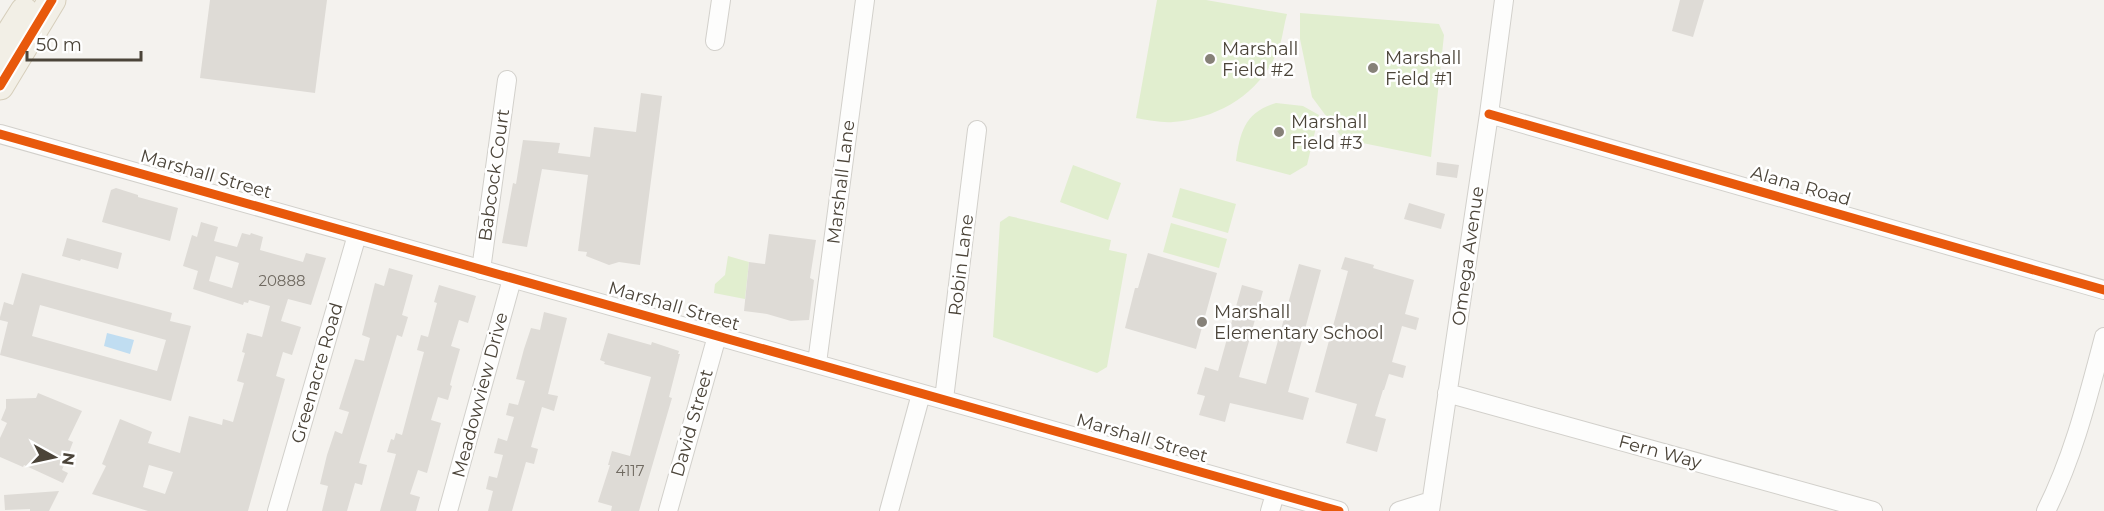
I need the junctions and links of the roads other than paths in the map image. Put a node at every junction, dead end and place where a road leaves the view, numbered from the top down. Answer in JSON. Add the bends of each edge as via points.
{"nodes":[{"id":1,"x":16,"y":0,"type":"edge"},
{"id":2,"x":31,"y":0,"type":"edge"},
{"id":3,"x":52,"y":0,"type":"edge"},
{"id":4,"x":721,"y":0,"type":"edge"},
{"id":5,"x":865,"y":0,"type":"edge"},
{"id":6,"x":1504,"y":0,"type":"edge"},
{"id":7,"x":0,"y":26,"type":"edge"},
{"id":8,"x":715,"y":40,"type":"dead end"},
{"id":9,"x":0,"y":49,"type":"edge"},
{"id":10,"x":507,"y":80,"type":"dead end"},
{"id":11,"x":0,"y":86,"type":"edge"},
{"id":12,"x":1489,"y":114,"type":"junction"},
{"id":13,"x":977,"y":130,"type":"dead end"},
{"id":14,"x":0,"y":134,"type":"edge"},
{"id":15,"x":357,"y":235,"type":"junction"},
{"id":16,"x":481,"y":270,"type":"junction"},
{"id":17,"x":512,"y":279,"type":"junction"},
{"id":18,"x":2104,"y":290,"type":"edge"},
{"id":19,"x":717,"y":336,"type":"junction"},
{"id":20,"x":2104,"y":337,"type":"edge"},
{"id":21,"x":817,"y":363,"type":"junction"},
{"id":22,"x":1447,"y":393,"type":"junction"},
{"id":23,"x":921,"y":394,"type":"junction"},
{"id":24,"x":944,"y":399,"type":"junction"},
{"id":25,"x":1273,"y":502,"type":"edge"},
{"id":26,"x":1431,"y":506,"type":"edge"},
{"id":27,"x":277,"y":511,"type":"edge"},
{"id":28,"x":448,"y":511,"type":"edge"},
{"id":29,"x":668,"y":511,"type":"edge"},
{"id":30,"x":890,"y":511,"type":"edge"},
{"id":31,"x":1339,"y":511,"type":"edge"},
{"id":32,"x":1399,"y":511,"type":"edge"},
{"id":33,"x":1873,"y":511,"type":"edge"},
{"id":34,"x":2046,"y":511,"type":"edge"}],
"edges":[{"from":1,"to":7,"type":"main road"},
{"from":2,"to":9,"type":"main road"},
{"from":3,"to":11,"type":"main road"},
{"from":4,"to":8,"type":"street"},
{"from":5,"to":21,"type":"street","name":"Marshall Lane"},
{"from":6,"to":12,"type":"street","name":"Omega Avenue"},
{"from":10,"to":16,"type":"street","name":"Babcock Court"},
{"from":12,"to":18,"type":"street","name":"Alana Road"},
{"from":12,"to":22,"type":"street","name":"Omega Avenue"},
{"from":13,"to":24,"type":"street","name":"Robin Lane"},
{"from":14,"to":15,"type":"street","name":"Marshall Street"},
{"from":15,"to":16,"type":"street","name":"Marshall Street"},
{"from":15,"to":27,"type":"street","name":"Greenacre Road"},
{"from":16,"to":17,"type":"street","name":"Marshall Street"},
{"from":17,"to":19,"type":"street","name":"Marshall Street"},
{"from":17,"to":28,"type":"street","name":"Meadowview Drive"},
{"from":19,"to":21,"type":"street","name":"Marshall Street"},
{"from":19,"to":29,"type":"street","name":"David Street"},
{"from":20,"to":34,"type":"street","via":[[2075,444]]},
{"from":21,"to":23,"type":"street","name":"Marshall Street"},
{"from":22,"to":26,"type":"street","name":"Omega Avenue"},
{"from":22,"to":33,"type":"street","name":"Fern Way"},
{"from":23,"to":24,"type":"street","name":"Marshall Street"},
{"from":23,"to":30,"type":"street"},
{"from":24,"to":25,"type":"street","name":"Marshall Street"},
{"from":25,"to":31,"type":"street","name":"Marshall Street"},
{"from":26,"to":32,"type":"street"}]}
